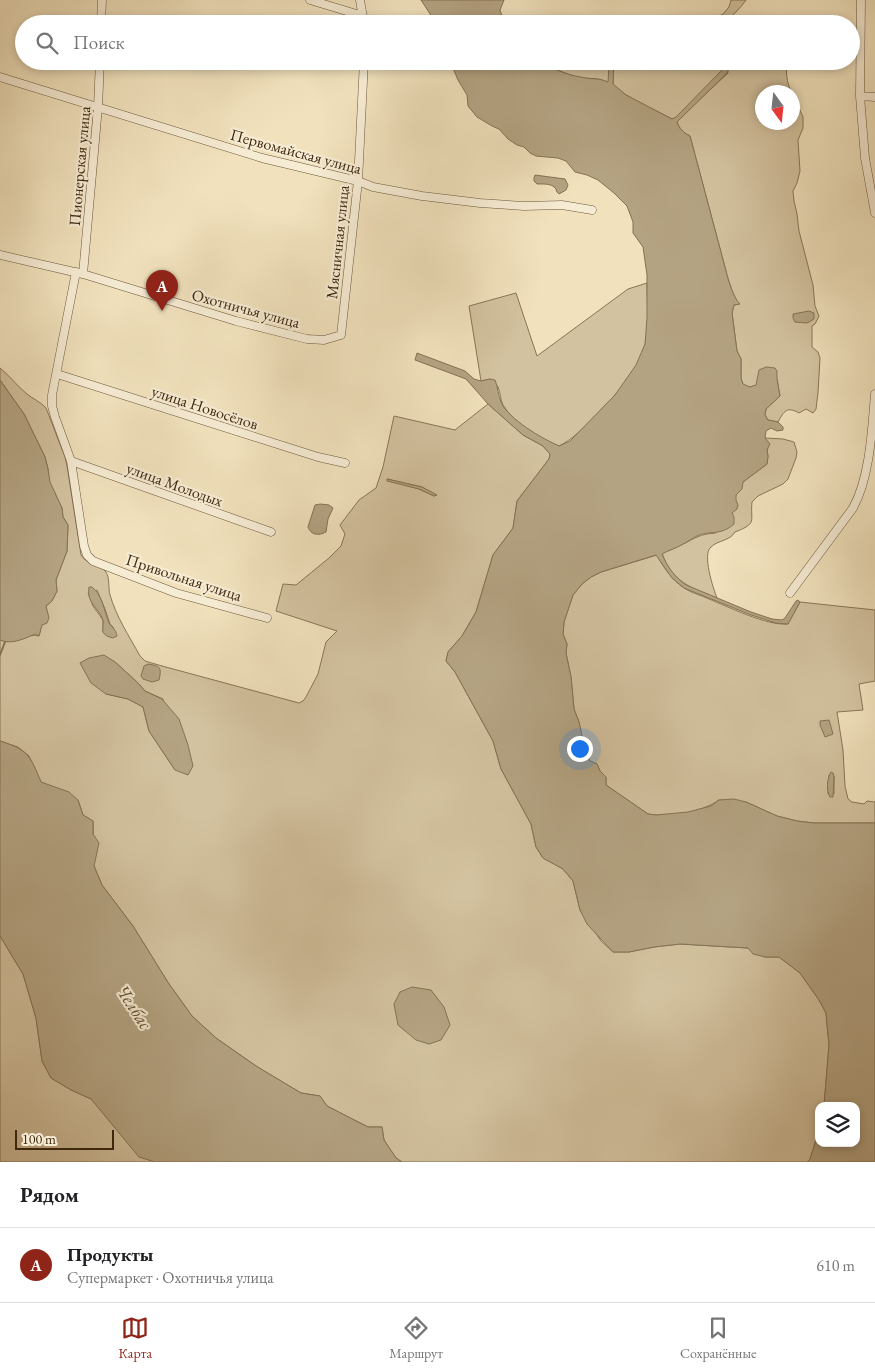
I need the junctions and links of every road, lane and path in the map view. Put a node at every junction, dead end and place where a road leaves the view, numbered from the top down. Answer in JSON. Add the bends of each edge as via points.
{"nodes":[{"id":1,"x":102,"y":0,"type":"edge"},
{"id":2,"x":310,"y":0,"type":"edge"},
{"id":3,"x":360,"y":0,"type":"edge"},
{"id":4,"x":861,"y":0,"type":"edge"},
{"id":5,"x":101,"y":15,"type":"edge"},
{"id":6,"x":350,"y":15,"type":"edge"},
{"id":7,"x":362,"y":15,"type":"edge"},
{"id":8,"x":100,"y":70,"type":"edge"},
{"id":9,"x":364,"y":70,"type":"edge"},
{"id":10,"x":0,"y":77,"type":"edge"},
{"id":11,"x":860,"y":96,"type":"junction"},
{"id":12,"x":875,"y":97,"type":"edge"},
{"id":13,"x":98,"y":107,"type":"junction"},
{"id":14,"x":358,"y":181,"type":"junction"},
{"id":15,"x":592,"y":210,"type":"dead end"},
{"id":16,"x":875,"y":213,"type":"edge"},
{"id":17,"x":0,"y":255,"type":"edge"},
{"id":18,"x":80,"y":273,"type":"junction"},
{"id":19,"x":342,"y":336,"type":"joint"},
{"id":20,"x":57,"y":374,"type":"junction"},
{"id":21,"x":875,"y":394,"type":"edge"},
{"id":22,"x":873,"y":437,"type":"edge"},
{"id":23,"x":71,"y":461,"type":"junction"},
{"id":24,"x":345,"y":463,"type":"dead end"},
{"id":25,"x":270,"y":532,"type":"dead end"},
{"id":26,"x":93,"y":561,"type":"joint"},
{"id":27,"x":790,"y":593,"type":"dead end"},
{"id":28,"x":267,"y":618,"type":"dead end"}],
"edges":[{"from":1,"to":5,"type":"street"},
{"from":2,"to":6,"type":"street"},
{"from":3,"to":7,"type":"street"},
{"from":4,"to":11,"type":"street"},
{"from":8,"to":13,"type":"street","name":"Пионерская улица"},
{"from":9,"to":14,"type":"street","name":"Мясничная улица"},
{"from":10,"to":13,"type":"street","name":"Первомайская улица"},
{"from":11,"to":12,"type":"street"},
{"from":11,"to":16,"type":"street","via":[[865,158]]},
{"from":13,"to":14,"type":"street","name":"Первомайская улица","via":[[262,158]]},
{"from":13,"to":18,"type":"street","name":"Пионерская улица"},
{"from":14,"to":15,"type":"street","name":"Первомайская улица","via":[[422,196],[524,206],[562,205]]},
{"from":14,"to":19,"type":"street","name":"Мясничная улица"},
{"from":17,"to":18,"type":"street","name":"Охотничья улица"},
{"from":18,"to":19,"type":"street","name":"Охотничья улица","via":[[236,321],[307,339]]},
{"from":18,"to":20,"type":"street","name":"Пионерская улица"},
{"from":20,"to":23,"type":"street","name":"Пионерская улица","via":[[52,406]]},
{"from":20,"to":24,"type":"street","name":"улица Новосёлов"},
{"from":21,"to":22,"type":"street"},
{"from":22,"to":27,"type":"street","via":[[858,499]]},
{"from":23,"to":25,"type":"street","name":"улица Молодых"},
{"from":23,"to":26,"type":"street","name":"Пионерская улица","via":[[85,551]]},
{"from":26,"to":28,"type":"street","name":"Привольная улица","via":[[176,593]]}]}
